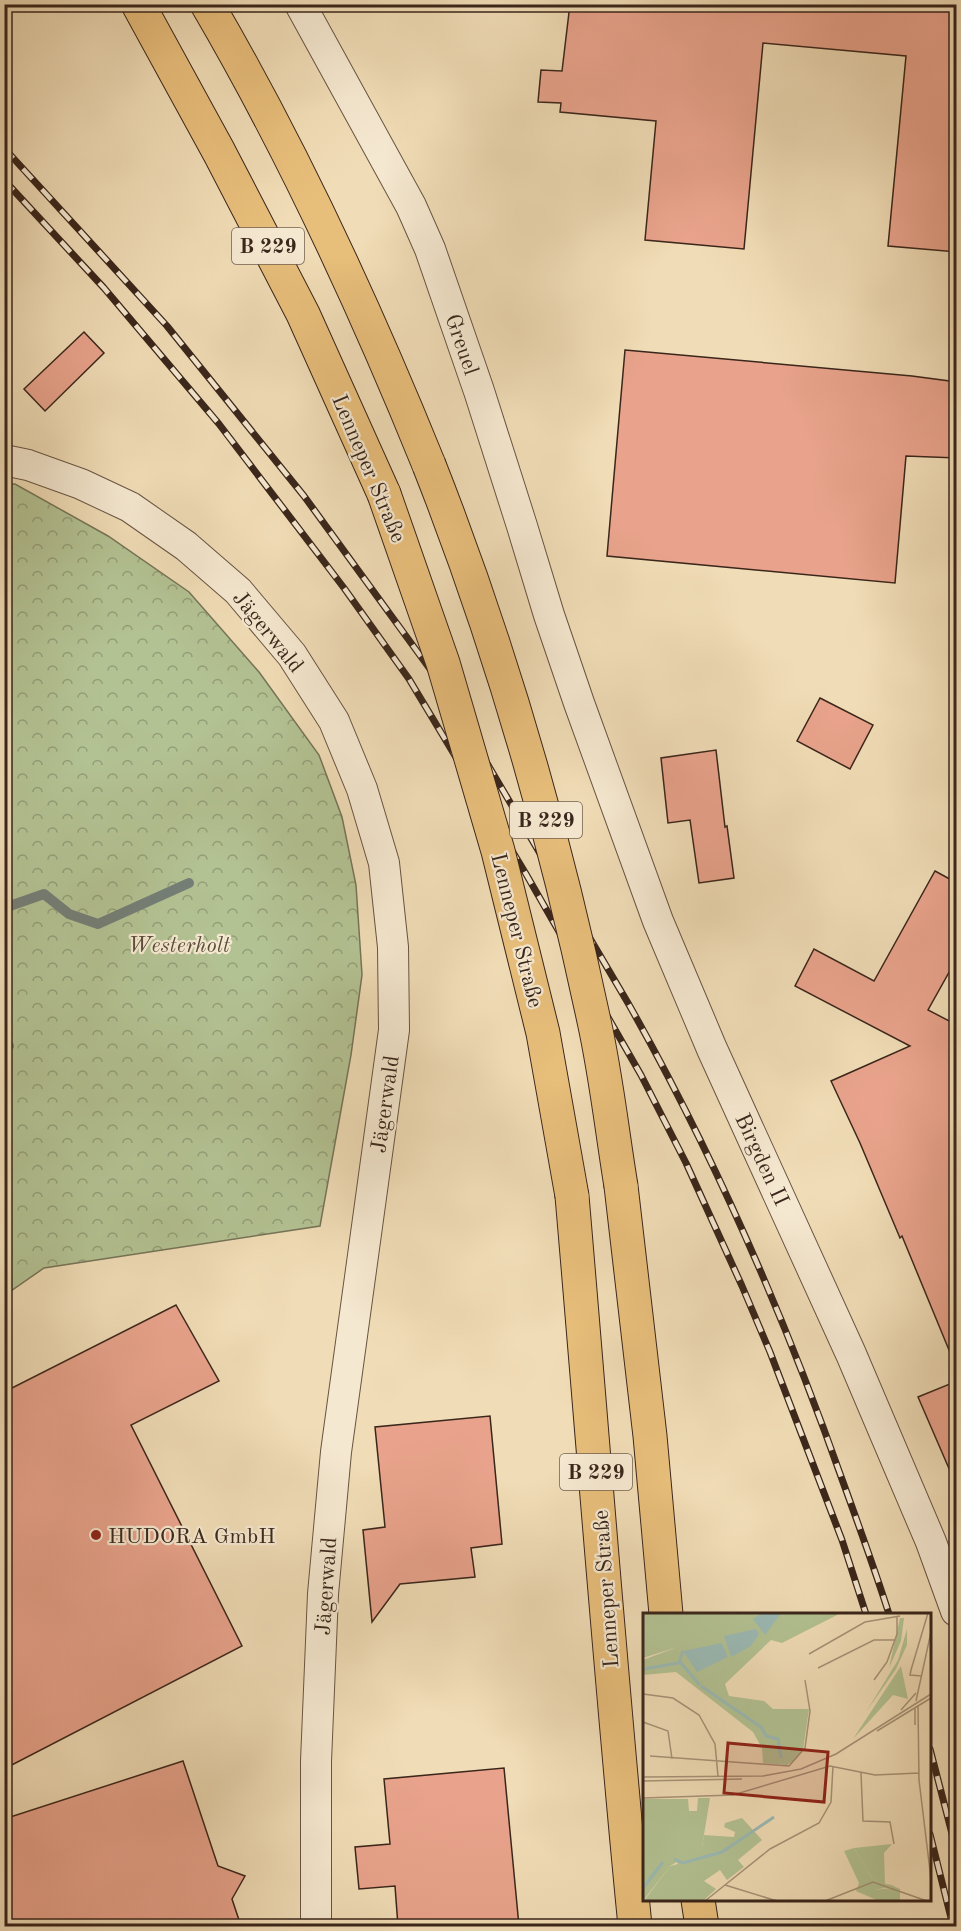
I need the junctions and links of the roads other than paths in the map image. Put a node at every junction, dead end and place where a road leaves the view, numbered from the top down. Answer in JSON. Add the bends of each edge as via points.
{"nodes":[{"id":1,"x":138,"y":4,"type":"edge"},
{"id":2,"x":207,"y":4,"type":"edge"},
{"id":3,"x":300,"y":4,"type":"edge"},
{"id":4,"x":4,"y":460,"type":"edge"},
{"id":5,"x":579,"y":703,"type":"joint"},
{"id":6,"x":957,"y":1611,"type":"edge"},
{"id":7,"x":666,"y":1613,"type":"edge"},
{"id":8,"x":698,"y":1901,"type":"edge"},
{"id":9,"x":316,"y":1926,"type":"edge"},
{"id":10,"x":635,"y":1926,"type":"edge"},
{"id":11,"x":702,"y":1926,"type":"edge"}],
"edges":[{"from":1,"to":10,"type":"main road","name":"Lenneper Straße","number":"B 229","bridge":true,"via":[[303,314],[384,494],[443,663],[498,851],[543,1034],[572,1196]]},
{"from":2,"to":7,"type":"main road","number":"B 229","bridge":true,"via":[[326,229],[395,383],[446,510],[527,751],[595,1023],[621,1186]]},
{"from":3,"to":5,"type":"street","name":"Greuel","via":[[411,206],[430,249]]},
{"from":4,"to":9,"type":"street","name":"Jägerwald","via":[[81,484],[130,507],[186,546],[238,591],[292,655],[334,720],[362,789],[384,863],[393,947],[394,1030],[336,1452],[323,1594],[316,1761]]},
{"from":5,"to":6,"type":"street","name":"Birgden II","via":[[658,921],[851,1354]]},
{"from":8,"to":11,"type":"main road"}]}
